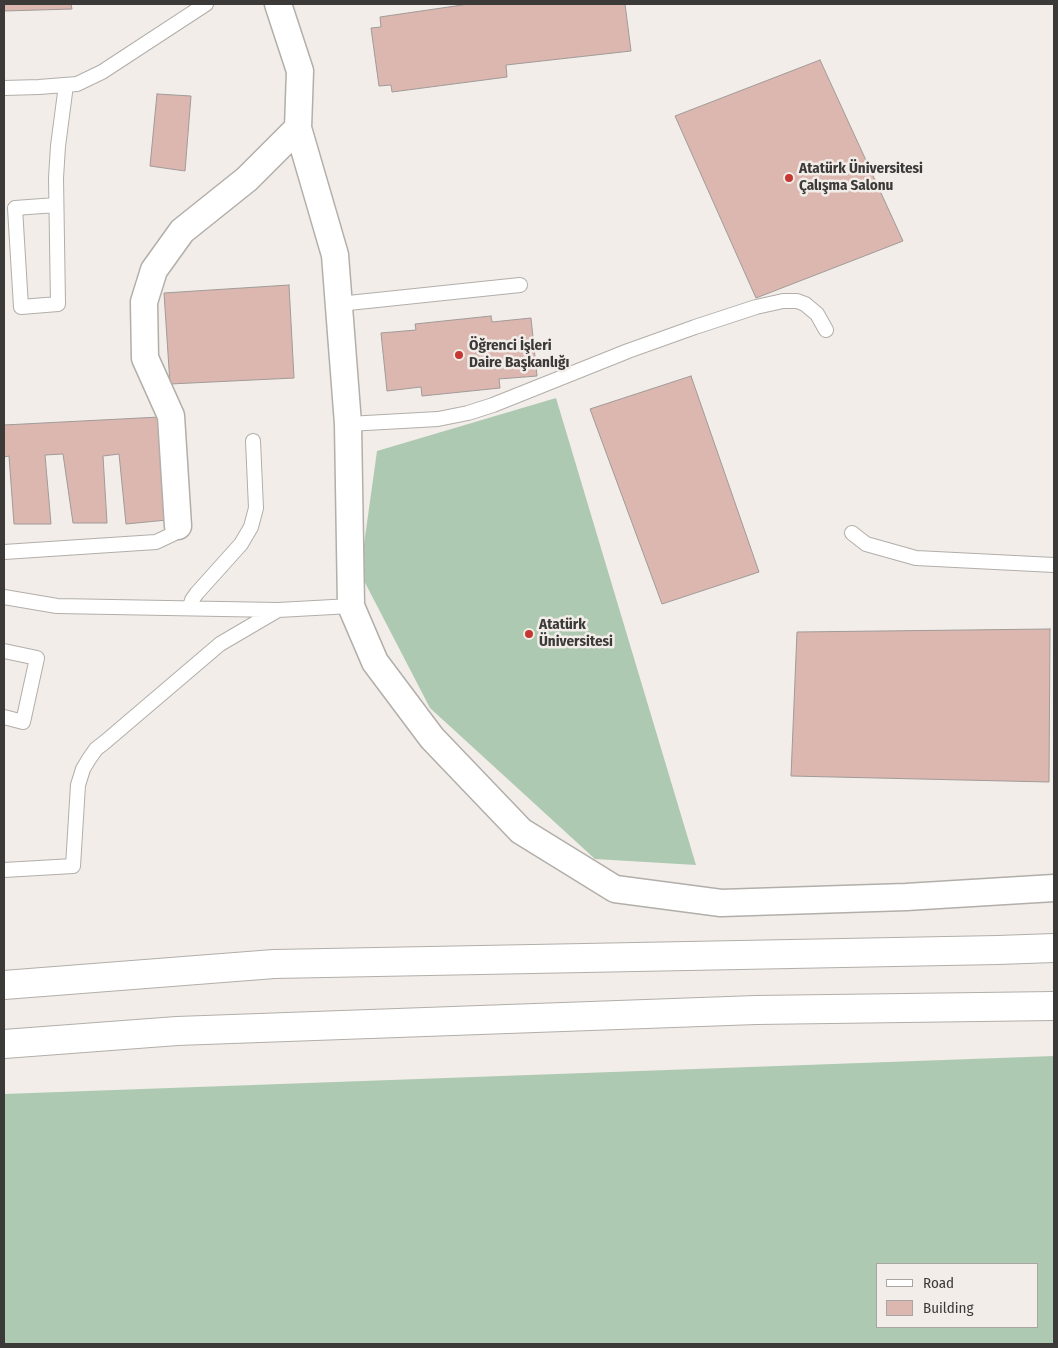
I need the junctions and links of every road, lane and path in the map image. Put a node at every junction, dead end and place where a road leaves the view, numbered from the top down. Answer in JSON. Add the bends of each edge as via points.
{"nodes":[{"id":1,"x":206,"y":4,"type":"edge"},
{"id":2,"x":278,"y":4,"type":"edge"},
{"id":3,"x":66,"y":85,"type":"junction"},
{"id":4,"x":4,"y":88,"type":"edge"},
{"id":5,"x":298,"y":128,"type":"junction"},
{"id":6,"x":56,"y":205,"type":"junction"},
{"id":7,"x":520,"y":285,"type":"dead end"},
{"id":8,"x":339,"y":304,"type":"junction"},
{"id":9,"x":826,"y":330,"type":"dead end"},
{"id":10,"x":348,"y":424,"type":"junction"},
{"id":11,"x":254,"y":441,"type":"dead end"},
{"id":12,"x":178,"y":526,"type":"joint"},
{"id":13,"x":852,"y":533,"type":"dead end"},
{"id":14,"x":4,"y":552,"type":"edge"},
{"id":15,"x":1054,"y":565,"type":"edge"},
{"id":16,"x":4,"y":597,"type":"edge"},
{"id":17,"x":351,"y":606,"type":"junction"},
{"id":18,"x":190,"y":608,"type":"junction"},
{"id":19,"x":278,"y":610,"type":"junction"},
{"id":20,"x":4,"y":651,"type":"edge"},
{"id":21,"x":4,"y":717,"type":"edge"},
{"id":22,"x":4,"y":870,"type":"edge"},
{"id":23,"x":1054,"y":888,"type":"edge"},
{"id":24,"x":1054,"y":948,"type":"edge"},
{"id":25,"x":4,"y":985,"type":"edge"},
{"id":26,"x":1054,"y":1006,"type":"edge"},
{"id":27,"x":4,"y":1044,"type":"edge"}],
"edges":[{"from":1,"to":3,"type":"lane","via":[[102,72],[77,84]]},
{"from":2,"to":5,"type":"street","via":[[300,71]]},
{"from":3,"to":4,"type":"lane"},
{"from":3,"to":6,"type":"lane","via":[[58,146]]},
{"from":5,"to":8,"type":"street","via":[[335,255]]},
{"from":5,"to":12,"type":"street","via":[[247,179],[182,231],[154,270],[144,302],[145,358],[171,416]]},
{"from":6,"to":6,"type":"lane","via":[[15,208],[22,307],[58,304]]},
{"from":7,"to":8,"type":"lane"},
{"from":8,"to":10,"type":"street"},
{"from":9,"to":10,"type":"lane","via":[[817,314],[805,304],[783,301],[756,307],[628,351],[468,413]]},
{"from":10,"to":17,"type":"street"},
{"from":11,"to":18,"type":"lane","via":[[256,508],[252,527],[197,593]]},
{"from":12,"to":14,"type":"lane","via":[[174,534],[156,542]]},
{"from":13,"to":15,"type":"lane","via":[[866,544],[916,558]]},
{"from":16,"to":18,"type":"lane","via":[[56,606]]},
{"from":17,"to":19,"type":"lane"},
{"from":17,"to":23,"type":"street","via":[[375,662],[432,738],[521,831],[615,889],[721,904]]},
{"from":18,"to":19,"type":"lane"},
{"from":19,"to":22,"type":"lane","via":[[220,644],[96,750],[83,769],[78,785],[73,866]]},
{"from":20,"to":21,"type":"lane","via":[[37,658],[23,722]]},
{"from":24,"to":25,"type":"main road","via":[[274,964]]},
{"from":26,"to":27,"type":"main road","via":[[746,1010],[177,1031]]}]}
